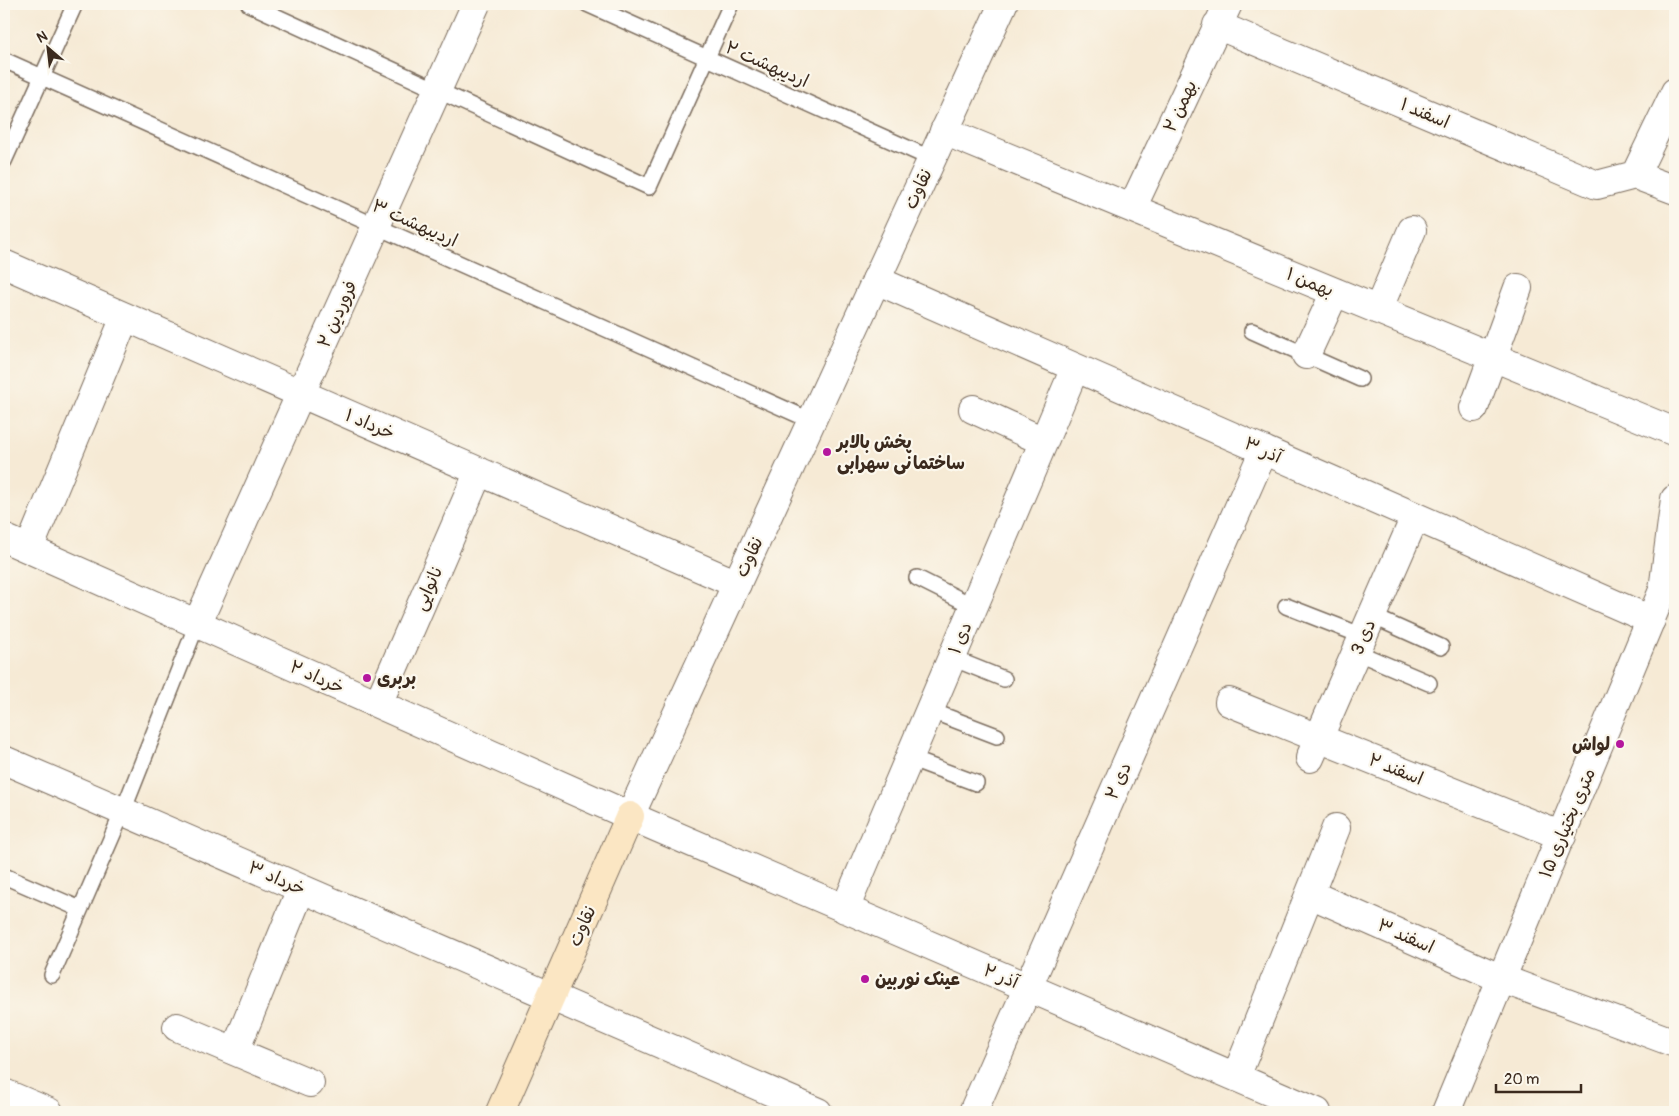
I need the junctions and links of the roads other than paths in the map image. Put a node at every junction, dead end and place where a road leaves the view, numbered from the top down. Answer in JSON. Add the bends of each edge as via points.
{"nodes":[{"id":1,"x":75,"y":4,"type":"edge"},
{"id":2,"x":249,"y":4,"type":"edge"},
{"id":3,"x":476,"y":4,"type":"edge"},
{"id":4,"x":587,"y":4,"type":"edge"},
{"id":5,"x":731,"y":4,"type":"edge"},
{"id":6,"x":1003,"y":4,"type":"edge"},
{"id":7,"x":1222,"y":14,"type":"edge"},
{"id":8,"x":707,"y":58,"type":"junction"},
{"id":9,"x":4,"y":60,"type":"edge"},
{"id":10,"x":42,"y":77,"type":"junction"},
{"id":11,"x":437,"y":90,"type":"junction"},
{"id":12,"x":1675,"y":92,"type":"edge"},
{"id":13,"x":944,"y":131,"type":"junction"},
{"id":14,"x":932,"y":159,"type":"junction"},
{"id":15,"x":4,"y":161,"type":"edge"},
{"id":16,"x":1635,"y":175,"type":"junction"},
{"id":17,"x":1675,"y":190,"type":"edge"},
{"id":18,"x":1132,"y":208,"type":"junction"},
{"id":19,"x":376,"y":226,"type":"junction"},
{"id":20,"x":1412,"y":230,"type":"dead end"},
{"id":21,"x":4,"y":264,"type":"edge"},
{"id":22,"x":876,"y":280,"type":"junction"},
{"id":23,"x":1518,"y":288,"type":"dead end"},
{"id":24,"x":1335,"y":292,"type":"junction"},
{"id":25,"x":1378,"y":310,"type":"junction"},
{"id":26,"x":125,"y":317,"type":"junction"},
{"id":27,"x":1252,"y":331,"type":"dead end"},
{"id":28,"x":1306,"y":355,"type":"junction"},
{"id":29,"x":1494,"y":357,"type":"junction"},
{"id":30,"x":1075,"y":368,"type":"junction"},
{"id":31,"x":1360,"y":379,"type":"dead end"},
{"id":32,"x":301,"y":394,"type":"junction"},
{"id":33,"x":1474,"y":408,"type":"dead end"},
{"id":34,"x":972,"y":409,"type":"dead end"},
{"id":35,"x":812,"y":420,"type":"junction"},
{"id":36,"x":1675,"y":432,"type":"edge"},
{"id":37,"x":1044,"y":441,"type":"junction"},
{"id":38,"x":1264,"y":450,"type":"junction"},
{"id":39,"x":479,"y":471,"type":"junction"},
{"id":40,"x":1675,"y":499,"type":"edge"},
{"id":41,"x":1415,"y":517,"type":"junction"},
{"id":42,"x":4,"y":538,"type":"edge"},
{"id":43,"x":29,"y":549,"type":"junction"},
{"id":44,"x":1672,"y":550,"type":"edge"},
{"id":45,"x":917,"y":578,"type":"dead end"},
{"id":46,"x":737,"y":584,"type":"junction"},
{"id":47,"x":973,"y":606,"type":"junction"},
{"id":48,"x":1286,"y":606,"type":"dead end"},
{"id":49,"x":1651,"y":620,"type":"junction"},
{"id":50,"x":197,"y":624,"type":"junction"},
{"id":51,"x":1364,"y":635,"type":"junction"},
{"id":52,"x":1441,"y":647,"type":"dead end"},
{"id":53,"x":952,"y":658,"type":"junction"},
{"id":54,"x":1004,"y":679,"type":"dead end"},
{"id":55,"x":1429,"y":683,"type":"dead end"},
{"id":56,"x":1230,"y":702,"type":"dead end"},
{"id":57,"x":378,"y":704,"type":"junction"},
{"id":58,"x":929,"y":710,"type":"junction"},
{"id":59,"x":997,"y":736,"type":"dead end"},
{"id":60,"x":1314,"y":748,"type":"junction"},
{"id":61,"x":909,"y":758,"type":"junction"},
{"id":62,"x":4,"y":760,"type":"edge"},
{"id":63,"x":976,"y":783,"type":"dead end"},
{"id":64,"x":123,"y":812,"type":"junction"},
{"id":65,"x":630,"y":816,"type":"junction"},
{"id":66,"x":1336,"y":828,"type":"dead end"},
{"id":67,"x":1562,"y":836,"type":"junction"},
{"id":68,"x":4,"y":876,"type":"edge"},
{"id":69,"x":301,"y":889,"type":"junction"},
{"id":70,"x":1310,"y":894,"type":"junction"},
{"id":71,"x":80,"y":909,"type":"junction"},
{"id":72,"x":845,"y":909,"type":"junction"},
{"id":73,"x":52,"y":975,"type":"dead end"},
{"id":74,"x":1502,"y":979,"type":"junction"},
{"id":75,"x":1027,"y":987,"type":"junction"},
{"id":76,"x":550,"y":997,"type":"junction"},
{"id":77,"x":177,"y":1027,"type":"dead end"},
{"id":78,"x":1675,"y":1043,"type":"edge"},
{"id":79,"x":235,"y":1051,"type":"junction"},
{"id":80,"x":1236,"y":1077,"type":"junction"},
{"id":81,"x":310,"y":1082,"type":"dead end"},
{"id":82,"x":4,"y":1093,"type":"edge"},
{"id":83,"x":49,"y":1112,"type":"edge"},
{"id":84,"x":500,"y":1112,"type":"edge"},
{"id":85,"x":818,"y":1112,"type":"edge"},
{"id":86,"x":972,"y":1112,"type":"edge"},
{"id":87,"x":1317,"y":1112,"type":"edge"},
{"id":88,"x":1446,"y":1112,"type":"edge"}],
"edges":[{"from":1,"to":10,"type":"lane"},
{"from":2,"to":11,"type":"lane"},
{"from":3,"to":11,"type":"street","name":"فروردین ۲"},
{"from":4,"to":8,"type":"lane","name":"اردیبهشت ۲"},
{"from":5,"to":8,"type":"lane"},
{"from":6,"to":13,"type":"street","name":"نقاوت"},
{"from":7,"to":16,"type":"street","name":"اسفند ۱","via":[[1597,185]]},
{"from":7,"to":18,"type":"street","name":"بهمن ۲"},
{"from":8,"to":11,"type":"lane","via":[[649,186]]},
{"from":8,"to":14,"type":"lane","name":"اردیبهشت ۲"},
{"from":9,"to":10,"type":"lane","name":"اردیبهشت ۳"},
{"from":10,"to":15,"type":"lane"},
{"from":10,"to":19,"type":"lane","name":"اردیبهشت ۳"},
{"from":11,"to":19,"type":"street","name":"فروردین ۲"},
{"from":12,"to":16,"type":"street"},
{"from":13,"to":14,"type":"street","name":"نقاوت"},
{"from":13,"to":18,"type":"street","name":"بهمن ۱"},
{"from":14,"to":22,"type":"street","name":"نقاوت"},
{"from":16,"to":17,"type":"street"},
{"from":18,"to":24,"type":"street","name":"بهمن ۱"},
{"from":19,"to":32,"type":"street","name":"فروردین ۲"},
{"from":19,"to":35,"type":"lane","name":"اردیبهشت ۳"},
{"from":20,"to":25,"type":"street"},
{"from":21,"to":26,"type":"street","name":"خرداد ۱"},
{"from":22,"to":30,"type":"street","name":"آذر ۳"},
{"from":22,"to":35,"type":"street","name":"نقاوت"},
{"from":23,"to":29,"type":"street"},
{"from":24,"to":25,"type":"street","name":"بهمن ۱"},
{"from":24,"to":28,"type":"street"},
{"from":25,"to":29,"type":"street","name":"بهمن ۱"},
{"from":26,"to":32,"type":"street","name":"خرداد ۱"},
{"from":26,"to":43,"type":"street"},
{"from":27,"to":28,"type":"lane"},
{"from":28,"to":31,"type":"lane"},
{"from":29,"to":33,"type":"street"},
{"from":29,"to":36,"type":"street","name":"بهمن ۱"},
{"from":30,"to":37,"type":"street","name":"دی ۱"},
{"from":30,"to":38,"type":"street","name":"آذر ۳"},
{"from":32,"to":39,"type":"street","name":"خرداد ۱"},
{"from":32,"to":50,"type":"street","name":"فروردین ۲"},
{"from":34,"to":37,"type":"street"},
{"from":35,"to":46,"type":"street","name":"نقاوت"},
{"from":37,"to":47,"type":"street","name":"دی ۱"},
{"from":38,"to":41,"type":"street","name":"آذر ۳"},
{"from":38,"to":75,"type":"street","name":"دی ۲"},
{"from":39,"to":46,"type":"street","name":"خرداد ۱"},
{"from":39,"to":57,"type":"street","name":"نانوایی"},
{"from":40,"to":44,"type":"street","name":"۱۵ متری بختیاری"},
{"from":41,"to":49,"type":"street","name":"آذر ۳"},
{"from":41,"to":51,"type":"street","name":"دی 3"},
{"from":42,"to":43,"type":"street","name":"خرداد ۲"},
{"from":43,"to":50,"type":"street","name":"خرداد ۲"},
{"from":44,"to":49,"type":"street","name":"۱۵ متری بختیاری","via":[[1663,590]]},
{"from":45,"to":47,"type":"lane"},
{"from":46,"to":65,"type":"street","name":"نقاوت"},
{"from":47,"to":53,"type":"street","name":"دی ۱"},
{"from":48,"to":51,"type":"lane"},
{"from":49,"to":67,"type":"street","name":"۱۵ متری بختیاری"},
{"from":50,"to":57,"type":"street","name":"خرداد ۲"},
{"from":50,"to":64,"type":"lane"},
{"from":51,"to":52,"type":"lane"},
{"from":51,"to":55,"type":"lane"},
{"from":51,"to":60,"type":"street","name":"دی 3"},
{"from":53,"to":54,"type":"lane"},
{"from":53,"to":58,"type":"street","name":"دی ۱"},
{"from":56,"to":60,"type":"street","name":"اسفند ۲"},
{"from":57,"to":65,"type":"street","name":"خرداد ۲"},
{"from":58,"to":59,"type":"lane"},
{"from":58,"to":61,"type":"street","name":"دی ۱"},
{"from":60,"to":67,"type":"street","name":"اسفند ۲"},
{"from":61,"to":63,"type":"lane"},
{"from":61,"to":72,"type":"street","name":"دی ۱"},
{"from":62,"to":64,"type":"street","name":"خرداد ۳"},
{"from":64,"to":69,"type":"street","name":"خرداد ۳"},
{"from":64,"to":71,"type":"lane"},
{"from":65,"to":72,"type":"street","name":"آذر ۲"},
{"from":65,"to":76,"type":"main road","name":"نقاوت"},
{"from":66,"to":70,"type":"street"},
{"from":67,"to":74,"type":"street","name":"۱۵ متری بختیاری"},
{"from":68,"to":71,"type":"lane"},
{"from":69,"to":76,"type":"street","name":"خرداد ۳"},
{"from":69,"to":79,"type":"street"},
{"from":70,"to":74,"type":"street","name":"اسفند ۳"},
{"from":70,"to":80,"type":"street"},
{"from":71,"to":73,"type":"lane"},
{"from":72,"to":75,"type":"street","name":"آذر ۲"},
{"from":74,"to":78,"type":"street","name":"اسفند ۳"},
{"from":74,"to":88,"type":"street","name":"۱۵ متری بختیاری"},
{"from":75,"to":80,"type":"street","name":"آذر ۲"},
{"from":75,"to":86,"type":"street","name":"دی ۲"},
{"from":76,"to":84,"type":"main road","name":"نقاوت"},
{"from":76,"to":85,"type":"street","name":"خرداد ۳"},
{"from":77,"to":79,"type":"street"},
{"from":79,"to":81,"type":"street"},
{"from":80,"to":87,"type":"street","name":"آذر ۲"},
{"from":82,"to":83,"type":"street"}]}
